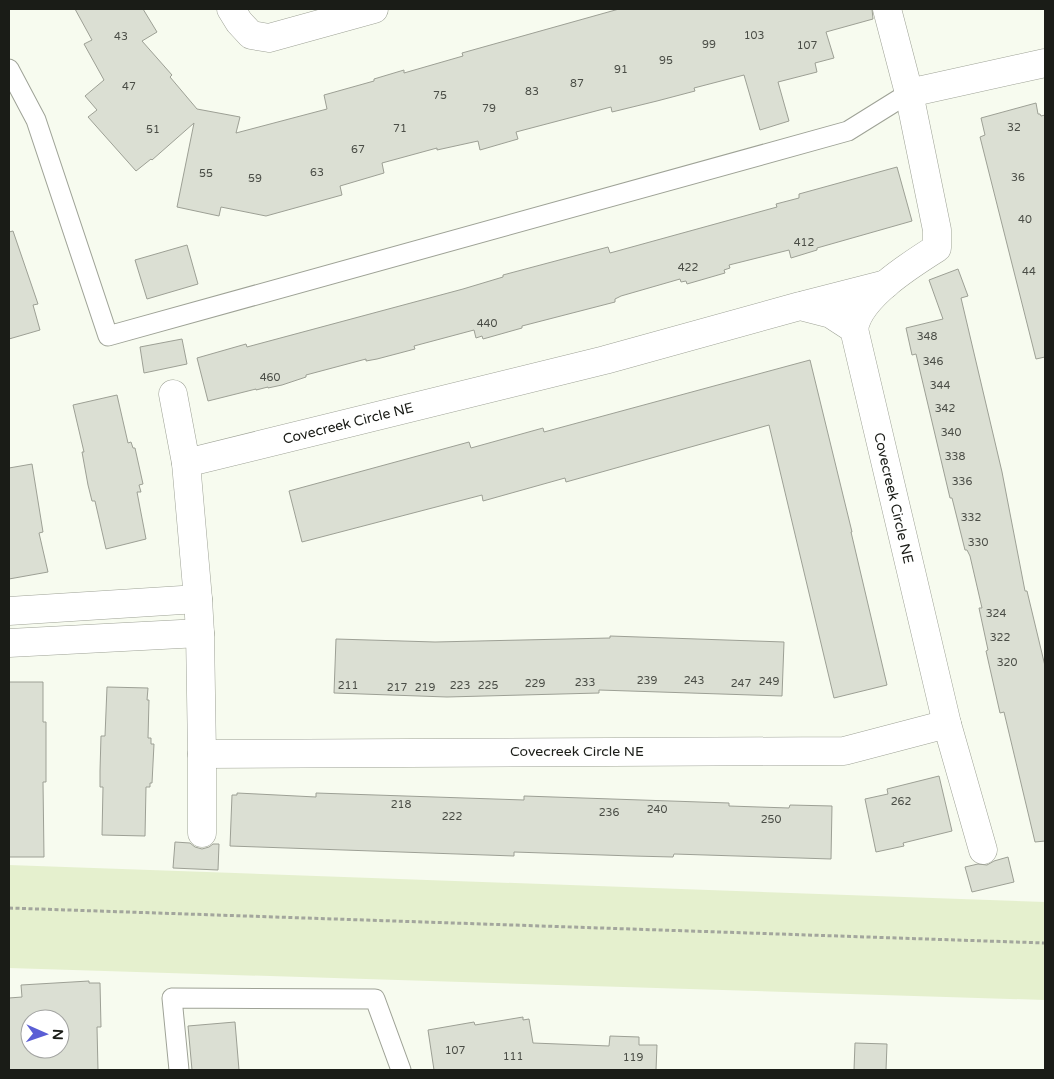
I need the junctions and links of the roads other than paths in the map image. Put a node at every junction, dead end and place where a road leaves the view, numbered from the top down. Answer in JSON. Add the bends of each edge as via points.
{"nodes":[{"id":1,"x":231,"y":9,"type":"edge"},
{"id":2,"x":374,"y":9,"type":"edge"},
{"id":3,"x":887,"y":9,"type":"edge"},
{"id":4,"x":1045,"y":63,"type":"edge"},
{"id":5,"x":9,"y":69,"type":"edge"},
{"id":6,"x":909,"y":93,"type":"junction"},
{"id":7,"x":886,"y":284,"type":"junction"},
{"id":8,"x":800,"y":306,"type":"junction"},
{"id":9,"x":854,"y":329,"type":"junction"},
{"id":10,"x":173,"y":394,"type":"dead end"},
{"id":11,"x":186,"y":463,"type":"junction"},
{"id":12,"x":198,"y":599,"type":"junction"},
{"id":13,"x":9,"y":611,"type":"edge"},
{"id":14,"x":200,"y":633,"type":"junction"},
{"id":15,"x":9,"y":643,"type":"edge"},
{"id":16,"x":947,"y":724,"type":"junction"},
{"id":17,"x":202,"y":754,"type":"junction"},
{"id":18,"x":202,"y":833,"type":"dead end"},
{"id":19,"x":983,"y":850,"type":"dead end"},
{"id":20,"x":179,"y":1070,"type":"edge"},
{"id":21,"x":401,"y":1070,"type":"edge"}],
"edges":[{"from":1,"to":2,"type":"street","via":[[251,35],[269,38]]},
{"from":3,"to":6,"type":"street"},
{"from":4,"to":6,"type":"street"},
{"from":5,"to":6,"type":"lane","via":[[36,120],[108,336],[848,131]]},
{"from":6,"to":7,"type":"street","via":[[937,230],[937,248]]},
{"from":7,"to":8,"type":"street","name":"Covecreek Circle NE"},
{"from":7,"to":9,"type":"street","via":[[871,299],[855,322]]},
{"from":8,"to":9,"type":"street","name":"Covecreek Circle NE","via":[[831,314]]},
{"from":8,"to":11,"type":"street","name":"Covecreek Circle NE","via":[[605,360]]},
{"from":9,"to":16,"type":"street","name":"Covecreek Circle NE"},
{"from":10,"to":11,"type":"street"},
{"from":11,"to":12,"type":"street"},
{"from":12,"to":13,"type":"street"},
{"from":12,"to":14,"type":"street"},
{"from":14,"to":15,"type":"street"},
{"from":14,"to":17,"type":"street"},
{"from":16,"to":17,"type":"street","name":"Covecreek Circle NE","via":[[844,751]]},
{"from":16,"to":19,"type":"street","name":"Covecreek Circle NE"},
{"from":17,"to":18,"type":"street"},
{"from":20,"to":21,"type":"lane","via":[[172,998],[375,999]]}]}
